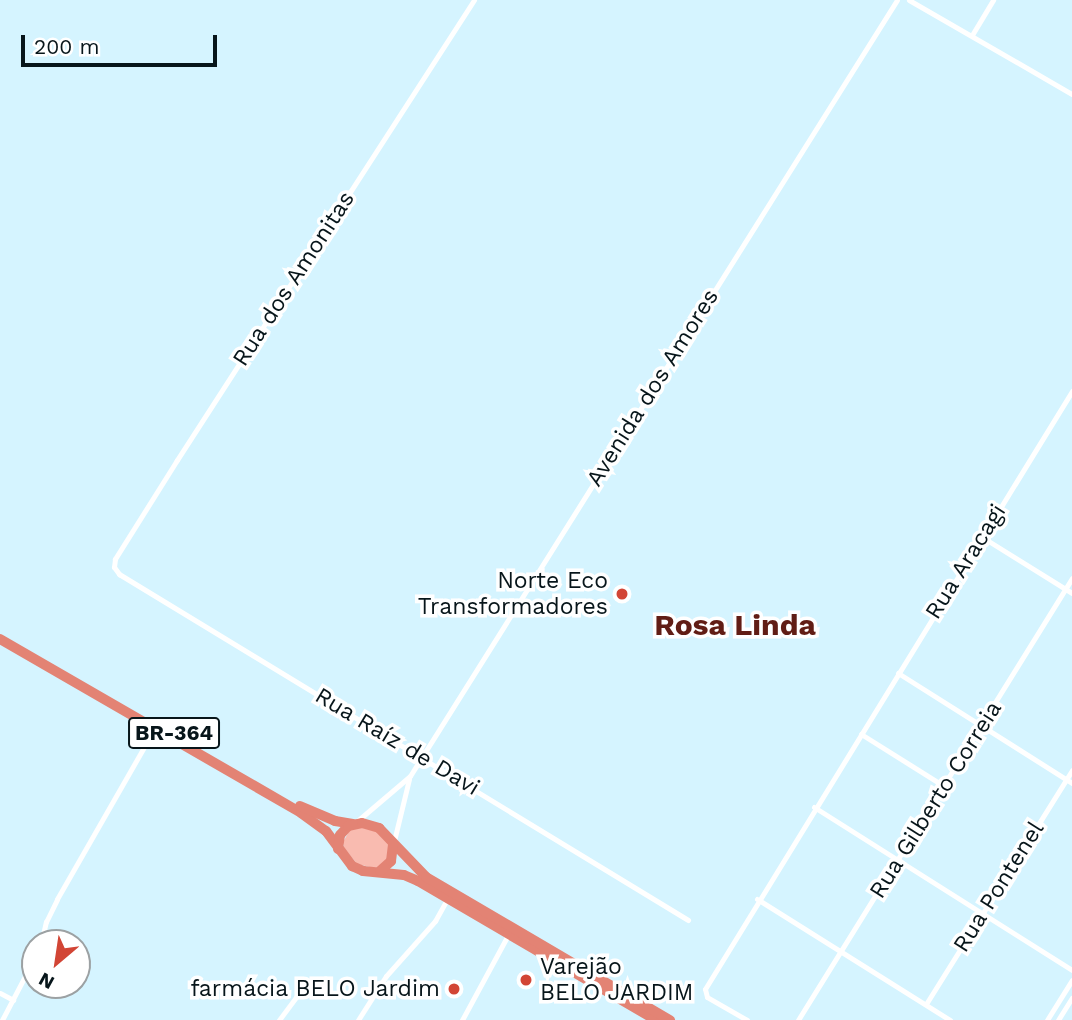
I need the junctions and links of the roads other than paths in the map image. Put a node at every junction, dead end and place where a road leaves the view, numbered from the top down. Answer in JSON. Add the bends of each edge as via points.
{"nodes":[{"id":1,"x":474,"y":0,"type":"edge"},
{"id":2,"x":897,"y":0,"type":"edge"},
{"id":3,"x":909,"y":0,"type":"edge"},
{"id":4,"x":993,"y":0,"type":"edge"},
{"id":5,"x":972,"y":35,"type":"junction"},
{"id":6,"x":1072,"y":94,"type":"edge"},
{"id":7,"x":1072,"y":391,"type":"edge"},
{"id":8,"x":1069,"y":402,"type":"edge"},
{"id":9,"x":982,"y":537,"type":"junction"},
{"id":10,"x":115,"y":559,"type":"joint"},
{"id":11,"x":1072,"y":579,"type":"edge"},
{"id":12,"x":1066,"y":589,"type":"junction"},
{"id":13,"x":1072,"y":593,"type":"edge"},
{"id":14,"x":0,"y":632,"type":"edge"},
{"id":15,"x":0,"y":639,"type":"edge"},
{"id":16,"x":898,"y":673,"type":"junction"},
{"id":17,"x":982,"y":726,"type":"junction"},
{"id":18,"x":155,"y":728,"type":"junction"},
{"id":19,"x":860,"y":734,"type":"junction"},
{"id":20,"x":421,"y":757,"type":"junction"},
{"id":21,"x":1072,"y":770,"type":"edge"},
{"id":22,"x":410,"y":776,"type":"junction"},
{"id":23,"x":1069,"y":781,"type":"edge"},
{"id":24,"x":944,"y":786,"type":"junction"},
{"id":25,"x":814,"y":807,"type":"junction"},
{"id":26,"x":353,"y":824,"type":"junction"},
{"id":27,"x":393,"y":844,"type":"junction"},
{"id":28,"x":338,"y":849,"type":"junction"},
{"id":29,"x":898,"y":860,"type":"junction"},
{"id":30,"x":380,"y":871,"type":"junction"},
{"id":31,"x":448,"y":899,"type":"junction"},
{"id":32,"x":757,"y":899,"type":"junction"},
{"id":33,"x":982,"y":914,"type":"junction"},
{"id":34,"x":688,"y":920,"type":"dead end"},
{"id":35,"x":45,"y":929,"type":"edge"},
{"id":36,"x":508,"y":936,"type":"junction"},
{"id":37,"x":841,"y":952,"type":"junction"},
{"id":38,"x":1072,"y":970,"type":"edge"},
{"id":39,"x":1072,"y":981,"type":"edge"},
{"id":40,"x":21,"y":984,"type":"edge"},
{"id":41,"x":305,"y":985,"type":"dead end"},
{"id":42,"x":0,"y":993,"type":"edge"},
{"id":43,"x":1072,"y":998,"type":"edge"},
{"id":44,"x":13,"y":1000,"type":"junction"},
{"id":45,"x":926,"y":1004,"type":"junction"},
{"id":46,"x":2,"y":1020,"type":"edge"},
{"id":47,"x":279,"y":1020,"type":"edge"},
{"id":48,"x":358,"y":1020,"type":"edge"},
{"id":49,"x":462,"y":1020,"type":"edge"},
{"id":50,"x":656,"y":1020,"type":"edge"},
{"id":51,"x":670,"y":1020,"type":"edge"},
{"id":52,"x":747,"y":1020,"type":"edge"},
{"id":53,"x":798,"y":1020,"type":"edge"},
{"id":54,"x":950,"y":1020,"type":"edge"},
{"id":55,"x":1047,"y":1020,"type":"edge"},
{"id":56,"x":1058,"y":1020,"type":"edge"}],
"edges":[{"from":1,"to":10,"type":"street","name":"Rua dos Amonitas"},
{"from":2,"to":20,"type":"street","name":"Avenida dos Amores"},
{"from":3,"to":5,"type":"street"},
{"from":4,"to":5,"type":"street"},
{"from":5,"to":6,"type":"street"},
{"from":7,"to":8,"type":"street","name":"Rua Aracagi"},
{"from":8,"to":9,"type":"street","name":"Rua Aracagi"},
{"from":9,"to":12,"type":"street"},
{"from":9,"to":16,"type":"street","name":"Rua Aracagi"},
{"from":10,"to":20,"type":"street","name":"Rua Raíz de Davi","via":[[119,574]]},
{"from":11,"to":12,"type":"street","name":"Rua Gilberto Correia"},
{"from":12,"to":13,"type":"street"},
{"from":12,"to":17,"type":"street","name":"Rua Gilberto Correia"},
{"from":14,"to":26,"type":"highway","number":"BR-364","via":[[298,805]]},
{"from":15,"to":18,"type":"highway","number":"BR-364"},
{"from":16,"to":17,"type":"street"},
{"from":16,"to":19,"type":"street","name":"Rua Aracagi"},
{"from":17,"to":23,"type":"street"},
{"from":17,"to":24,"type":"street","name":"Rua Gilberto Correia"},
{"from":18,"to":28,"type":"highway","number":"BR-364","via":[[318,825]]},
{"from":18,"to":35,"type":"street"},
{"from":19,"to":24,"type":"street"},
{"from":19,"to":25,"type":"street","name":"Rua Aracagi"},
{"from":20,"to":22,"type":"street","name":"Avenida dos Amores"},
{"from":20,"to":34,"type":"street","name":"Rua Raíz de Davi"},
{"from":21,"to":23,"type":"street","name":"Rua Pontenel"},
{"from":22,"to":26,"type":"street","name":"Avenida dos Amores"},
{"from":22,"to":27,"type":"street","name":"Avenida dos Amores"},
{"from":23,"to":33,"type":"street","name":"Rua Pontenel"},
{"from":24,"to":29,"type":"street","name":"Rua Gilberto Correia"},
{"from":25,"to":29,"type":"street"},
{"from":25,"to":32,"type":"street","name":"Rua Aracagi"},
{"from":26,"to":27,"type":"highway","number":"BR-364","via":[[373,825]]},
{"from":26,"to":28,"type":"highway","via":[[340,835]]},
{"from":27,"to":30,"type":"highway","via":[[391,861]]},
{"from":27,"to":51,"type":"highway","number":"BR-364","via":[[426,877]]},
{"from":28,"to":30,"type":"highway","number":"BR-364","via":[[359,870]]},
{"from":29,"to":33,"type":"street"},
{"from":29,"to":37,"type":"street","name":"Rua Gilberto Correia"},
{"from":30,"to":31,"type":"highway","number":"BR-364","via":[[404,874]]},
{"from":31,"to":36,"type":"highway","number":"BR-364"},
{"from":31,"to":48,"type":"street","via":[[435,921],[386,976]]},
{"from":32,"to":37,"type":"street"},
{"from":32,"to":52,"type":"street","name":"Rua Aracagi","via":[[704,992]]},
{"from":33,"to":38,"type":"street"},
{"from":33,"to":45,"type":"street","name":"Rua Pontenel"},
{"from":36,"to":49,"type":"street"},
{"from":36,"to":50,"type":"highway","number":"BR-364"},
{"from":37,"to":45,"type":"street"},
{"from":37,"to":53,"type":"street","name":"Rua Gilberto Correia"},
{"from":39,"to":55,"type":"street"},
{"from":40,"to":44,"type":"street"},
{"from":41,"to":47,"type":"street"},
{"from":42,"to":44,"type":"street"},
{"from":43,"to":56,"type":"street"},
{"from":44,"to":46,"type":"street"},
{"from":45,"to":54,"type":"street"}]}
